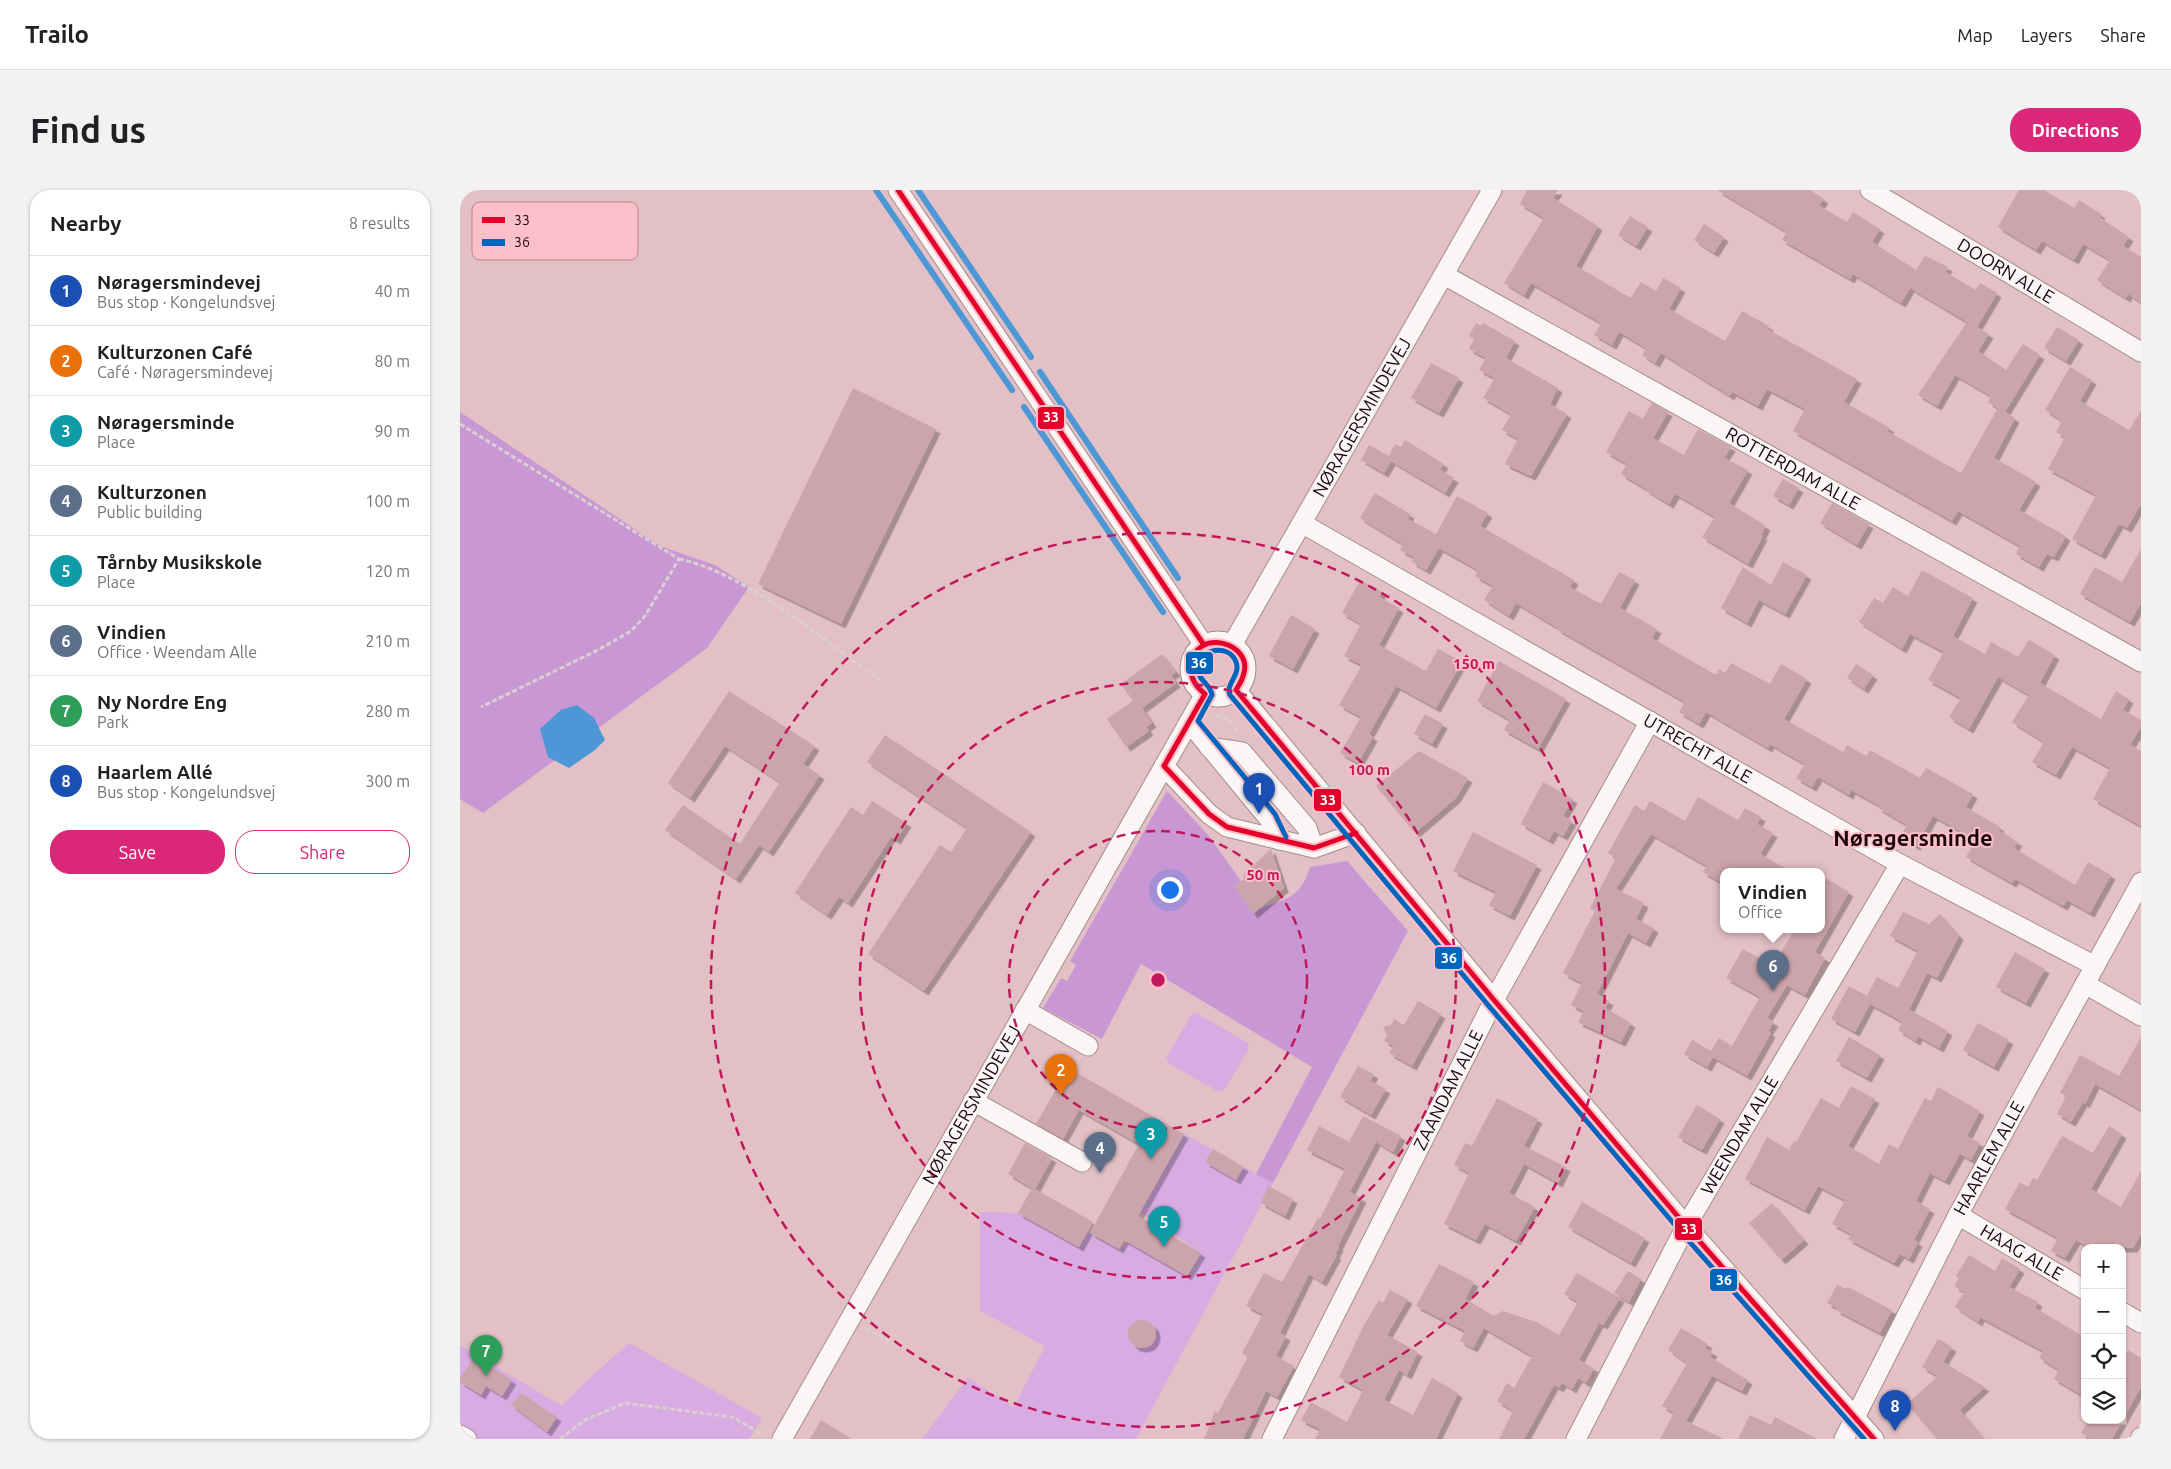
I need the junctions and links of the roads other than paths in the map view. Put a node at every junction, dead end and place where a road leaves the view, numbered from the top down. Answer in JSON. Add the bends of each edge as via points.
{"nodes":[{"id":1,"x":898,"y":190,"type":"edge"},
{"id":2,"x":1492,"y":190,"type":"edge"},
{"id":3,"x":1870,"y":190,"type":"edge"},
{"id":4,"x":1444,"y":275,"type":"junction"},
{"id":5,"x":2141,"y":352,"type":"edge"},
{"id":6,"x":1302,"y":524,"type":"junction"},
{"id":7,"x":1204,"y":645,"type":"junction"},
{"id":8,"x":1232,"y":645,"type":"junction"},
{"id":9,"x":2141,"y":662,"type":"edge"},
{"id":10,"x":1236,"y":690,"type":"junction"},
{"id":11,"x":1205,"y":694,"type":"junction"},
{"id":12,"x":1650,"y":721,"type":"junction"},
{"id":13,"x":1189,"y":722,"type":"junction"},
{"id":14,"x":1209,"y":747,"type":"junction"},
{"id":15,"x":1164,"y":766,"type":"junction"},
{"id":16,"x":1356,"y":833,"type":"junction"},
{"id":17,"x":1279,"y":840,"type":"junction"},
{"id":18,"x":1314,"y":848,"type":"junction"},
{"id":19,"x":1900,"y":864,"type":"junction"},
{"id":20,"x":2141,"y":882,"type":"edge"},
{"id":21,"x":2095,"y":966,"type":"junction"},
{"id":22,"x":2085,"y":984,"type":"junction"},
{"id":23,"x":1494,"y":1000,"type":"junction"},
{"id":24,"x":1025,"y":1010,"type":"junction"},
{"id":25,"x":2141,"y":1016,"type":"edge"},
{"id":26,"x":1088,"y":1046,"type":"dead end"},
{"id":27,"x":974,"y":1101,"type":"junction"},
{"id":28,"x":1082,"y":1162,"type":"dead end"},
{"id":29,"x":1958,"y":1215,"type":"junction"},
{"id":30,"x":1686,"y":1226,"type":"junction"},
{"id":31,"x":2083,"y":1289,"type":"edge"},
{"id":32,"x":2126,"y":1314,"type":"edge"},
{"id":33,"x":2141,"y":1323,"type":"edge"},
{"id":34,"x":1856,"y":1417,"type":"junction"},
{"id":35,"x":460,"y":1435,"type":"edge"},
{"id":36,"x":467,"y":1439,"type":"edge"},
{"id":37,"x":782,"y":1439,"type":"edge"},
{"id":38,"x":1272,"y":1439,"type":"edge"},
{"id":39,"x":1576,"y":1439,"type":"edge"},
{"id":40,"x":1844,"y":1439,"type":"edge"},
{"id":41,"x":1874,"y":1439,"type":"edge"}],
"edges":[{"from":1,"to":7,"type":"street"},
{"from":2,"to":4,"type":"street","name":"NØRAGERSMINDEVEJ"},
{"from":3,"to":5,"type":"street","name":"DOORN ALLE"},
{"from":4,"to":6,"type":"street","name":"NØRAGERSMINDEVEJ"},
{"from":4,"to":9,"type":"street","name":"ROTTERDAM ALLE"},
{"from":6,"to":8,"type":"street","name":"NØRAGERSMINDEVEJ"},
{"from":6,"to":12,"type":"street","name":"UTRECHT ALLE"},
{"from":7,"to":8,"type":"street","via":[[1223,642]]},
{"from":7,"to":11,"type":"street","via":[[1196,651],[1190,670],[1197,688]]},
{"from":8,"to":10,"type":"street","via":[[1240,652],[1245,672]]},
{"from":10,"to":11,"type":"street","via":[[1226,696]]},
{"from":10,"to":16,"type":"street"},
{"from":11,"to":13,"type":"street","name":"NØRAGERSMINDEVEJ"},
{"from":12,"to":19,"type":"street","name":"UTRECHT ALLE"},
{"from":12,"to":23,"type":"street","name":"ZAANDAM ALLE"},
{"from":13,"to":14,"type":"street"},
{"from":13,"to":15,"type":"street","name":"NØRAGERSMINDEVEJ"},
{"from":14,"to":17,"type":"street","via":[[1269,819]]},
{"from":14,"to":18,"type":"street","via":[[1242,752],[1307,828]]},
{"from":15,"to":17,"type":"street","via":[[1209,814],[1227,827]]},
{"from":15,"to":24,"type":"street","name":"NØRAGERSMINDEVEJ"},
{"from":16,"to":18,"type":"street"},
{"from":16,"to":23,"type":"street"},
{"from":17,"to":18,"type":"street"},
{"from":19,"to":21,"type":"street","name":"UTRECHT ALLE"},
{"from":19,"to":30,"type":"street","name":"WEENDAM ALLE"},
{"from":20,"to":21,"type":"street","name":"HAARLEM ALLE"},
{"from":21,"to":22,"type":"street","name":"HAARLEM ALLE"},
{"from":22,"to":25,"type":"street"},
{"from":22,"to":29,"type":"street","name":"HAARLEM ALLE"},
{"from":23,"to":30,"type":"street"},
{"from":23,"to":38,"type":"street","name":"ZAANDAM ALLE"},
{"from":24,"to":26,"type":"street"},
{"from":24,"to":27,"type":"street","name":"NØRAGERSMINDEVEJ"},
{"from":27,"to":28,"type":"street"},
{"from":27,"to":37,"type":"street","name":"NØRAGERSMINDEVEJ"},
{"from":29,"to":31,"type":"street","name":"HAAG ALLE"},
{"from":29,"to":34,"type":"street","name":"HAARLEM ALLE"},
{"from":30,"to":34,"type":"street"},
{"from":30,"to":39,"type":"street","name":"WEENDAM ALLE"},
{"from":32,"to":33,"type":"street"},
{"from":34,"to":40,"type":"street","name":"HAARLEM ALLE"},
{"from":34,"to":41,"type":"street"},
{"from":35,"to":36,"type":"street"}]}
